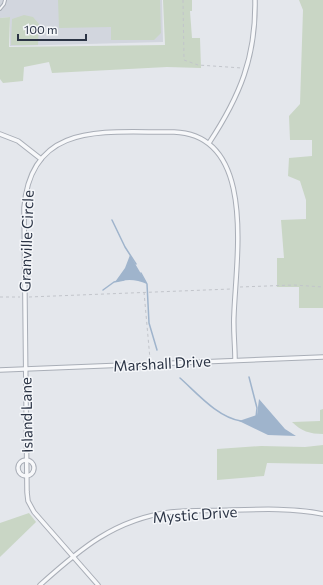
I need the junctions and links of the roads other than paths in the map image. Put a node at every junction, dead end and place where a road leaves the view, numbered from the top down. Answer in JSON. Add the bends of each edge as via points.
{"nodes":[{"id":1,"x":5,"y":0,"type":"edge"},
{"id":2,"x":255,"y":0,"type":"edge"},
{"id":3,"x":0,"y":9,"type":"edge"},
{"id":4,"x":0,"y":134,"type":"edge"},
{"id":5,"x":209,"y":143,"type":"junction"},
{"id":6,"x":41,"y":159,"type":"junction"},
{"id":7,"x":323,"y":357,"type":"edge"},
{"id":8,"x":236,"y":360,"type":"junction"},
{"id":9,"x":0,"y":370,"type":"edge"},
{"id":10,"x":24,"y":370,"type":"junction"},
{"id":11,"x":27,"y":460,"type":"junction"},
{"id":12,"x":26,"y":477,"type":"junction"},
{"id":13,"x":323,"y":514,"type":"edge"},
{"id":14,"x":72,"y":556,"type":"junction"},
{"id":15,"x":40,"y":585,"type":"edge"},
{"id":16,"x":98,"y":585,"type":"edge"}],
"edges":[{"from":1,"to":3,"type":"lane"},
{"from":2,"to":5,"type":"street","via":[[253,42],[246,74],[232,106]]},
{"from":4,"to":6,"type":"street","via":[[18,141]]},
{"from":5,"to":6,"type":"street","name":"Granville Circle","via":[[198,136],[183,132],[89,134],[66,140],[49,150]]},
{"from":5,"to":8,"type":"street","name":"Granville Circle","via":[[225,162],[234,196],[238,265],[234,321]]},
{"from":6,"to":10,"type":"street","name":"Granville Circle","via":[[28,182],[24,208]]},
{"from":7,"to":8,"type":"street","name":"Marshall Drive"},
{"from":8,"to":10,"type":"street","name":"Marshall Drive"},
{"from":9,"to":10,"type":"street","name":"Marshall Drive"},
{"from":10,"to":11,"type":"street","name":"Island Lane"},
{"from":11,"to":12,"type":"street","name":"Island Lane"},
{"from":11,"to":12,"type":"street","name":"Island Lane","via":[[34,467],[33,473]]},
{"from":11,"to":12,"type":"street","name":"Island Lane","via":[[21,461],[17,468],[21,475]]},
{"from":12,"to":14,"type":"street","name":"Island Lane","via":[[27,496],[32,508]]},
{"from":13,"to":14,"type":"street","name":"Mystic Drive","via":[[277,509],[154,515],[112,529]]},
{"from":14,"to":15,"type":"street","name":"Mystic Drive"},
{"from":14,"to":16,"type":"street","name":"Island Lane"}]}
